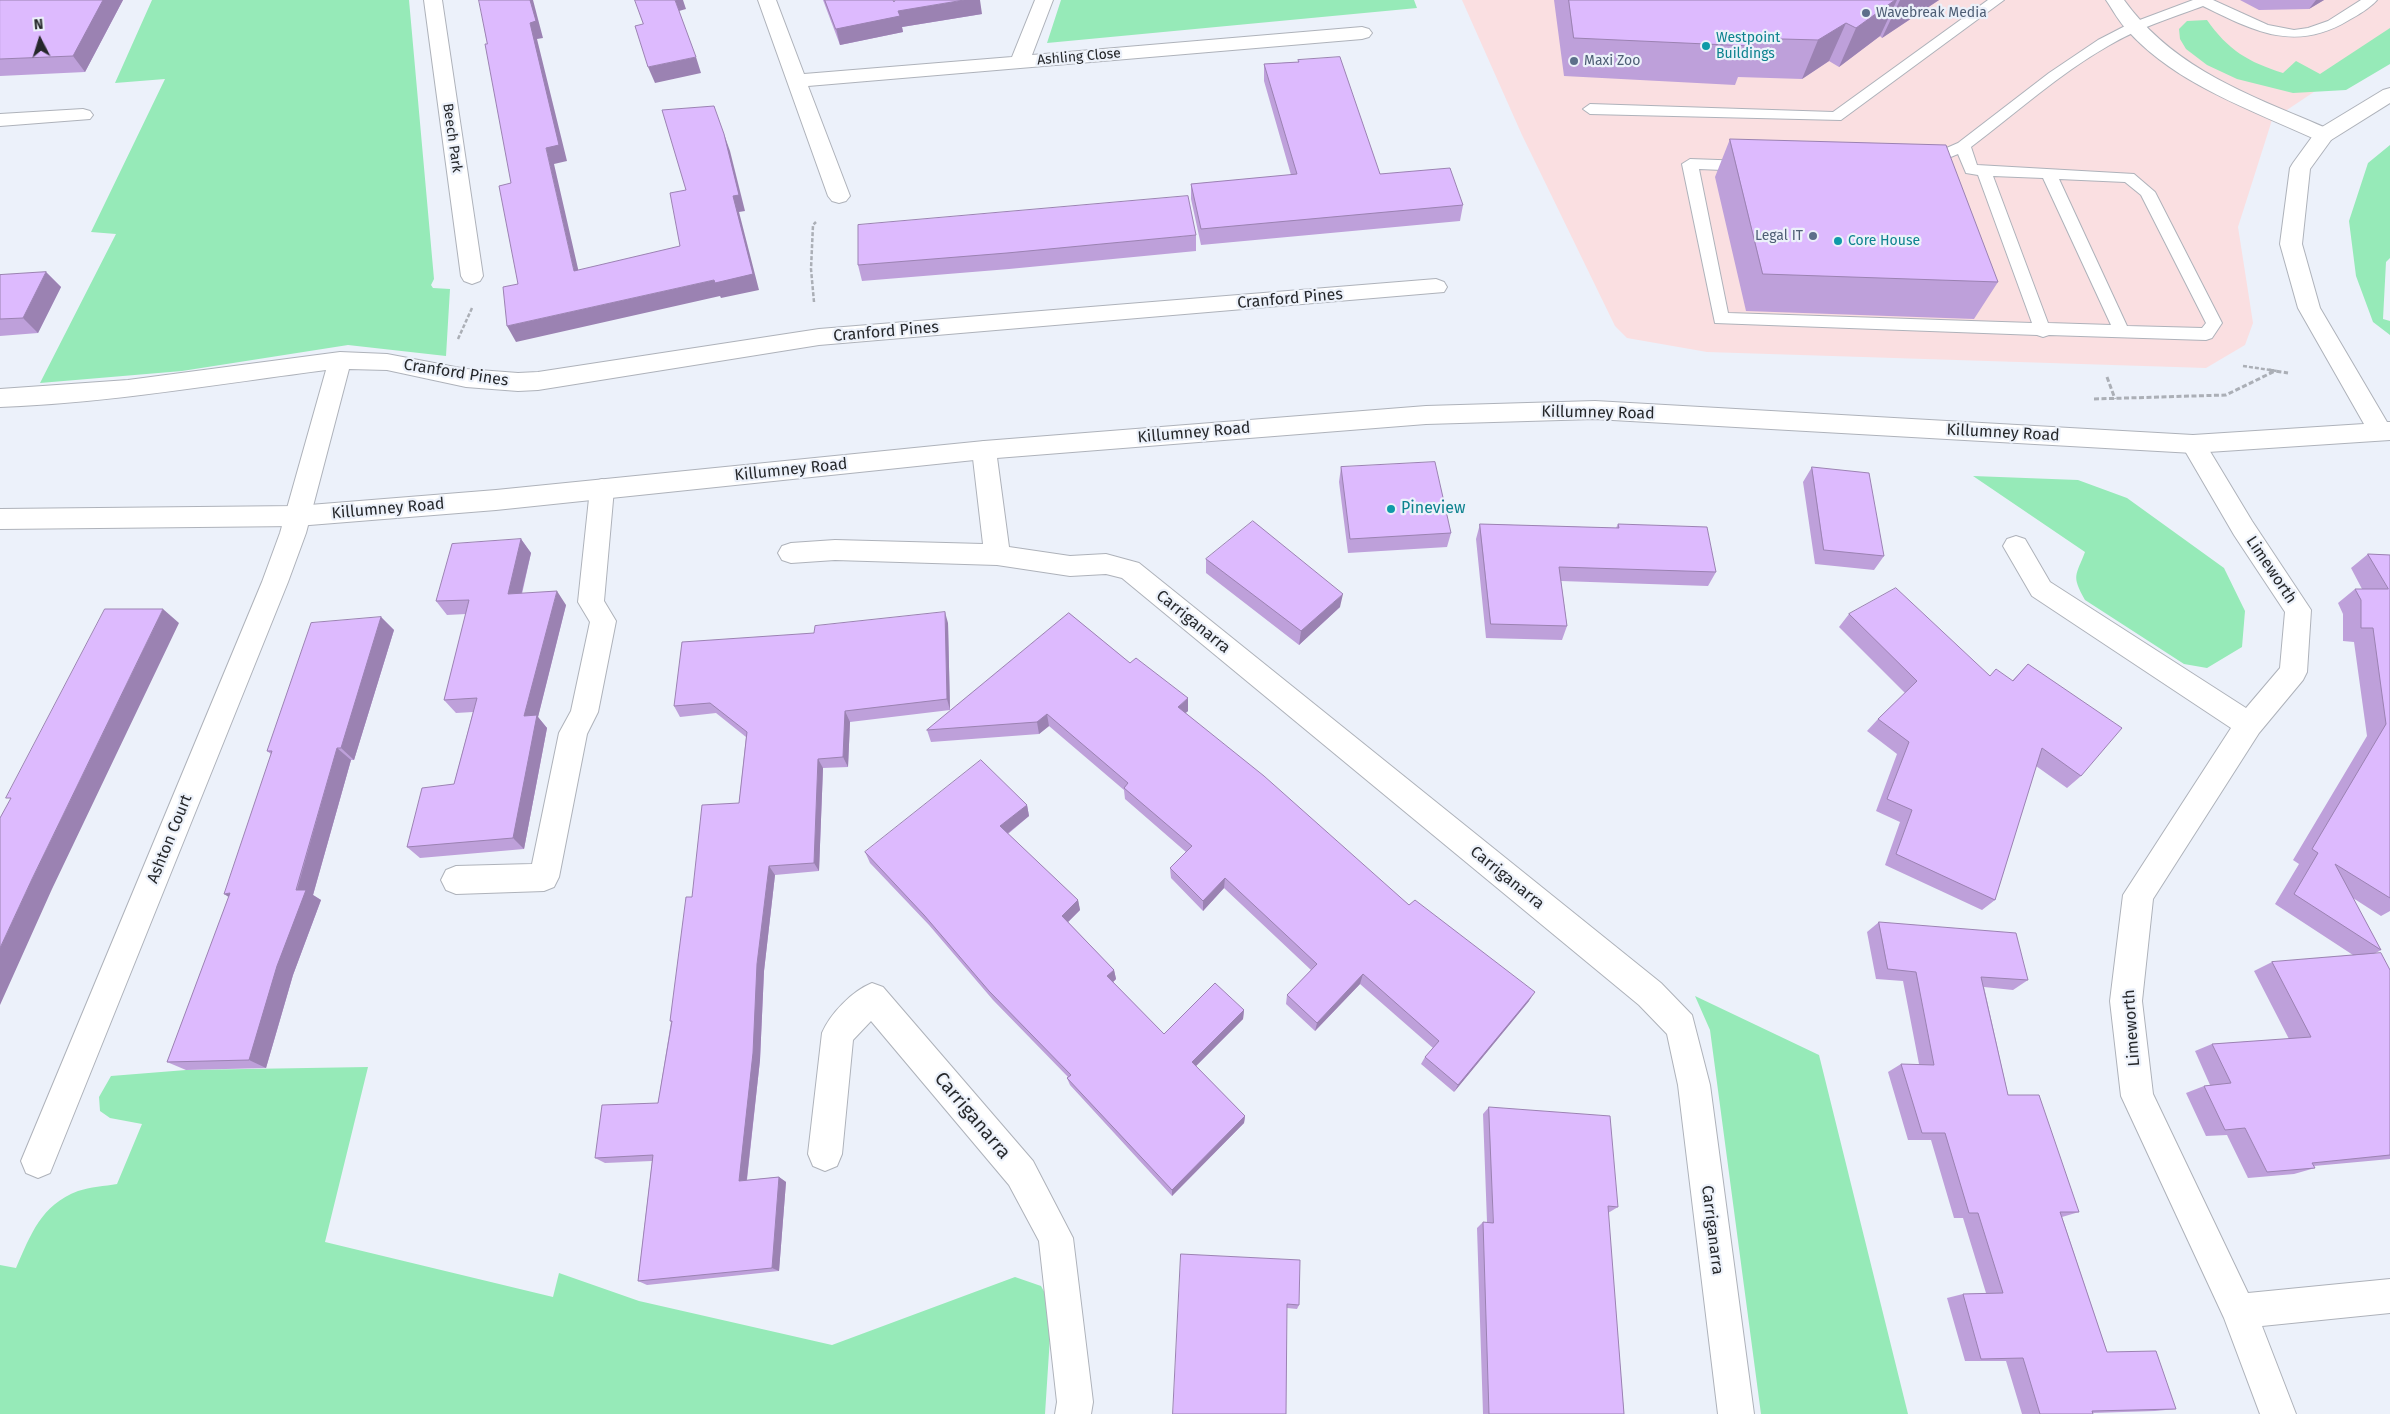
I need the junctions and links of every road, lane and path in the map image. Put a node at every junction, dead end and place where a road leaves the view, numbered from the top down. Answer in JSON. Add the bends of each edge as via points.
{"nodes":[{"id":1,"x":433,"y":0,"type":"edge"},
{"id":2,"x":767,"y":0,"type":"edge"},
{"id":3,"x":1044,"y":0,"type":"edge"},
{"id":4,"x":1997,"y":0,"type":"edge"},
{"id":5,"x":2115,"y":0,"type":"edge"},
{"id":6,"x":2202,"y":0,"type":"edge"},
{"id":7,"x":2370,"y":0,"type":"edge"},
{"id":8,"x":2134,"y":27,"type":"junction"},
{"id":9,"x":1362,"y":33,"type":"dead end"},
{"id":10,"x":1020,"y":62,"type":"junction"},
{"id":11,"x":795,"y":80,"type":"junction"},
{"id":12,"x":2390,"y":94,"type":"edge"},
{"id":13,"x":1590,"y":109,"type":"dead end"},
{"id":14,"x":83,"y":115,"type":"dead end"},
{"id":15,"x":0,"y":120,"type":"edge"},
{"id":16,"x":2324,"y":136,"type":"junction"},
{"id":17,"x":1963,"y":146,"type":"junction"},
{"id":18,"x":1758,"y":167,"type":"edge"},
{"id":19,"x":1911,"y":168,"type":"edge"},
{"id":20,"x":1984,"y":171,"type":"junction"},
{"id":21,"x":2049,"y":174,"type":"junction"},
{"id":22,"x":839,"y":196,"type":"joint"},
{"id":23,"x":472,"y":276,"type":"joint"},
{"id":24,"x":1436,"y":287,"type":"dead end"},
{"id":25,"x":2043,"y":330,"type":"junction"},
{"id":26,"x":2122,"y":332,"type":"junction"},
{"id":27,"x":819,"y":337,"type":"junction"},
{"id":28,"x":340,"y":360,"type":"junction"},
{"id":29,"x":2243,"y":366,"type":"dead end"},
{"id":30,"x":2288,"y":373,"type":"dead end"},
{"id":31,"x":442,"y":374,"type":"junction"},
{"id":32,"x":2107,"y":377,"type":"dead end"},
{"id":33,"x":0,"y":398,"type":"edge"},
{"id":34,"x":2115,"y":399,"type":"dead end"},
{"id":35,"x":2385,"y":431,"type":"edge"},
{"id":36,"x":2193,"y":444,"type":"junction"},
{"id":37,"x":984,"y":450,"type":"junction"},
{"id":38,"x":602,"y":489,"type":"junction"},
{"id":39,"x":297,"y":516,"type":"junction"},
{"id":40,"x":0,"y":519,"type":"edge"},
{"id":41,"x":2016,"y":546,"type":"dead end"},
{"id":42,"x":791,"y":553,"type":"dead end"},
{"id":43,"x":997,"y":555,"type":"junction"},
{"id":44,"x":2249,"y":725,"type":"junction"},
{"id":45,"x":456,"y":880,"type":"dead end"},
{"id":46,"x":825,"y":1154,"type":"dead end"},
{"id":47,"x":38,"y":1160,"type":"dead end"},
{"id":48,"x":2390,"y":1296,"type":"edge"},
{"id":49,"x":2239,"y":1311,"type":"junction"},
{"id":50,"x":1073,"y":1414,"type":"edge"},
{"id":51,"x":1736,"y":1414,"type":"edge"},
{"id":52,"x":2278,"y":1414,"type":"edge"}],
"edges":[{"from":1,"to":23,"type":"street","name":"Beech Park"},
{"from":2,"to":11,"type":"street"},
{"from":3,"to":10,"type":"street"},
{"from":4,"to":13,"type":"lane","via":[[1836,116]]},
{"from":5,"to":8,"type":"street"},
{"from":6,"to":7,"type":"lane","via":[[2258,29],[2296,36],[2327,27]]},
{"from":6,"to":8,"type":"lane"},
{"from":8,"to":16,"type":"street","via":[[2172,61],[2225,90]]},
{"from":8,"to":17,"type":"lane","via":[[2103,43],[2054,76]]},
{"from":9,"to":10,"type":"street","name":"Ashling Close"},
{"from":10,"to":11,"type":"street","name":"Ashling Close"},
{"from":11,"to":22,"type":"street"},
{"from":12,"to":16,"type":"street"},
{"from":14,"to":15,"type":"street"},
{"from":16,"to":35,"type":"street","via":[[2300,168],[2291,244],[2309,308]]},
{"from":17,"to":19,"type":"lane"},
{"from":17,"to":20,"type":"lane","via":[[1971,170]]},
{"from":18,"to":25,"type":"lane","via":[[1690,164],[1721,319]]},
{"from":20,"to":21,"type":"lane"},
{"from":20,"to":25,"type":"lane"},
{"from":21,"to":26,"type":"lane"},
{"from":21,"to":26,"type":"lane","via":[[2129,177],[2147,192],[2214,323],[2206,334]]},
{"from":22,"to":27,"type":"path","via":[[813,225],[811,269]]},
{"from":23,"to":31,"type":"path","via":[[475,302]]},
{"from":24,"to":27,"type":"street","name":"Cranford Pines"},
{"from":25,"to":26,"type":"lane"},
{"from":27,"to":31,"type":"street","name":"Cranford Pines","via":[[538,381],[498,381]]},
{"from":28,"to":31,"type":"street","name":"Cranford Pines","via":[[387,362]]},
{"from":28,"to":33,"type":"street","name":"Cranford Pines","via":[[185,383],[36,398]]},
{"from":28,"to":39,"type":"street"},
{"from":29,"to":30,"type":"path"},
{"from":32,"to":34,"type":"path"},
{"from":35,"to":36,"type":"street","name":"Killumney Road"},
{"from":36,"to":37,"type":"street","name":"Killumney Road","via":[[1595,410],[1403,416]]},
{"from":36,"to":44,"type":"street","name":"Limeworth","via":[[2243,528],[2298,610],[2293,672]]},
{"from":37,"to":38,"type":"street","name":"Killumney Road"},
{"from":37,"to":43,"type":"street"},
{"from":38,"to":39,"type":"street","name":"Killumney Road"},
{"from":38,"to":45,"type":"street","via":[[591,602],[603,621],[584,712],[573,733],[544,877]]},
{"from":39,"to":40,"type":"street","name":"Killumney Road"},
{"from":39,"to":47,"type":"street","name":"Ashton Court","via":[[275,582]]},
{"from":41,"to":44,"type":"street","via":[[2041,589]]},
{"from":42,"to":43,"type":"street","name":"Carriganarra","via":[[835,550]]},
{"from":43,"to":51,"type":"street","name":"Carriganarra","via":[[1070,566],[1106,564],[1130,570],[1650,994],[1681,1026],[1694,1085]]},
{"from":44,"to":49,"type":"street","name":"Limeworth","via":[[2138,895],[2126,1001],[2137,1096]]},
{"from":46,"to":50,"type":"street","name":"Carriganarra","via":[[838,1033],[872,998],[1021,1173],[1056,1238],[1075,1402]]},
{"from":48,"to":49,"type":"street"},
{"from":49,"to":52,"type":"street","name":"Limeworth"}]}
